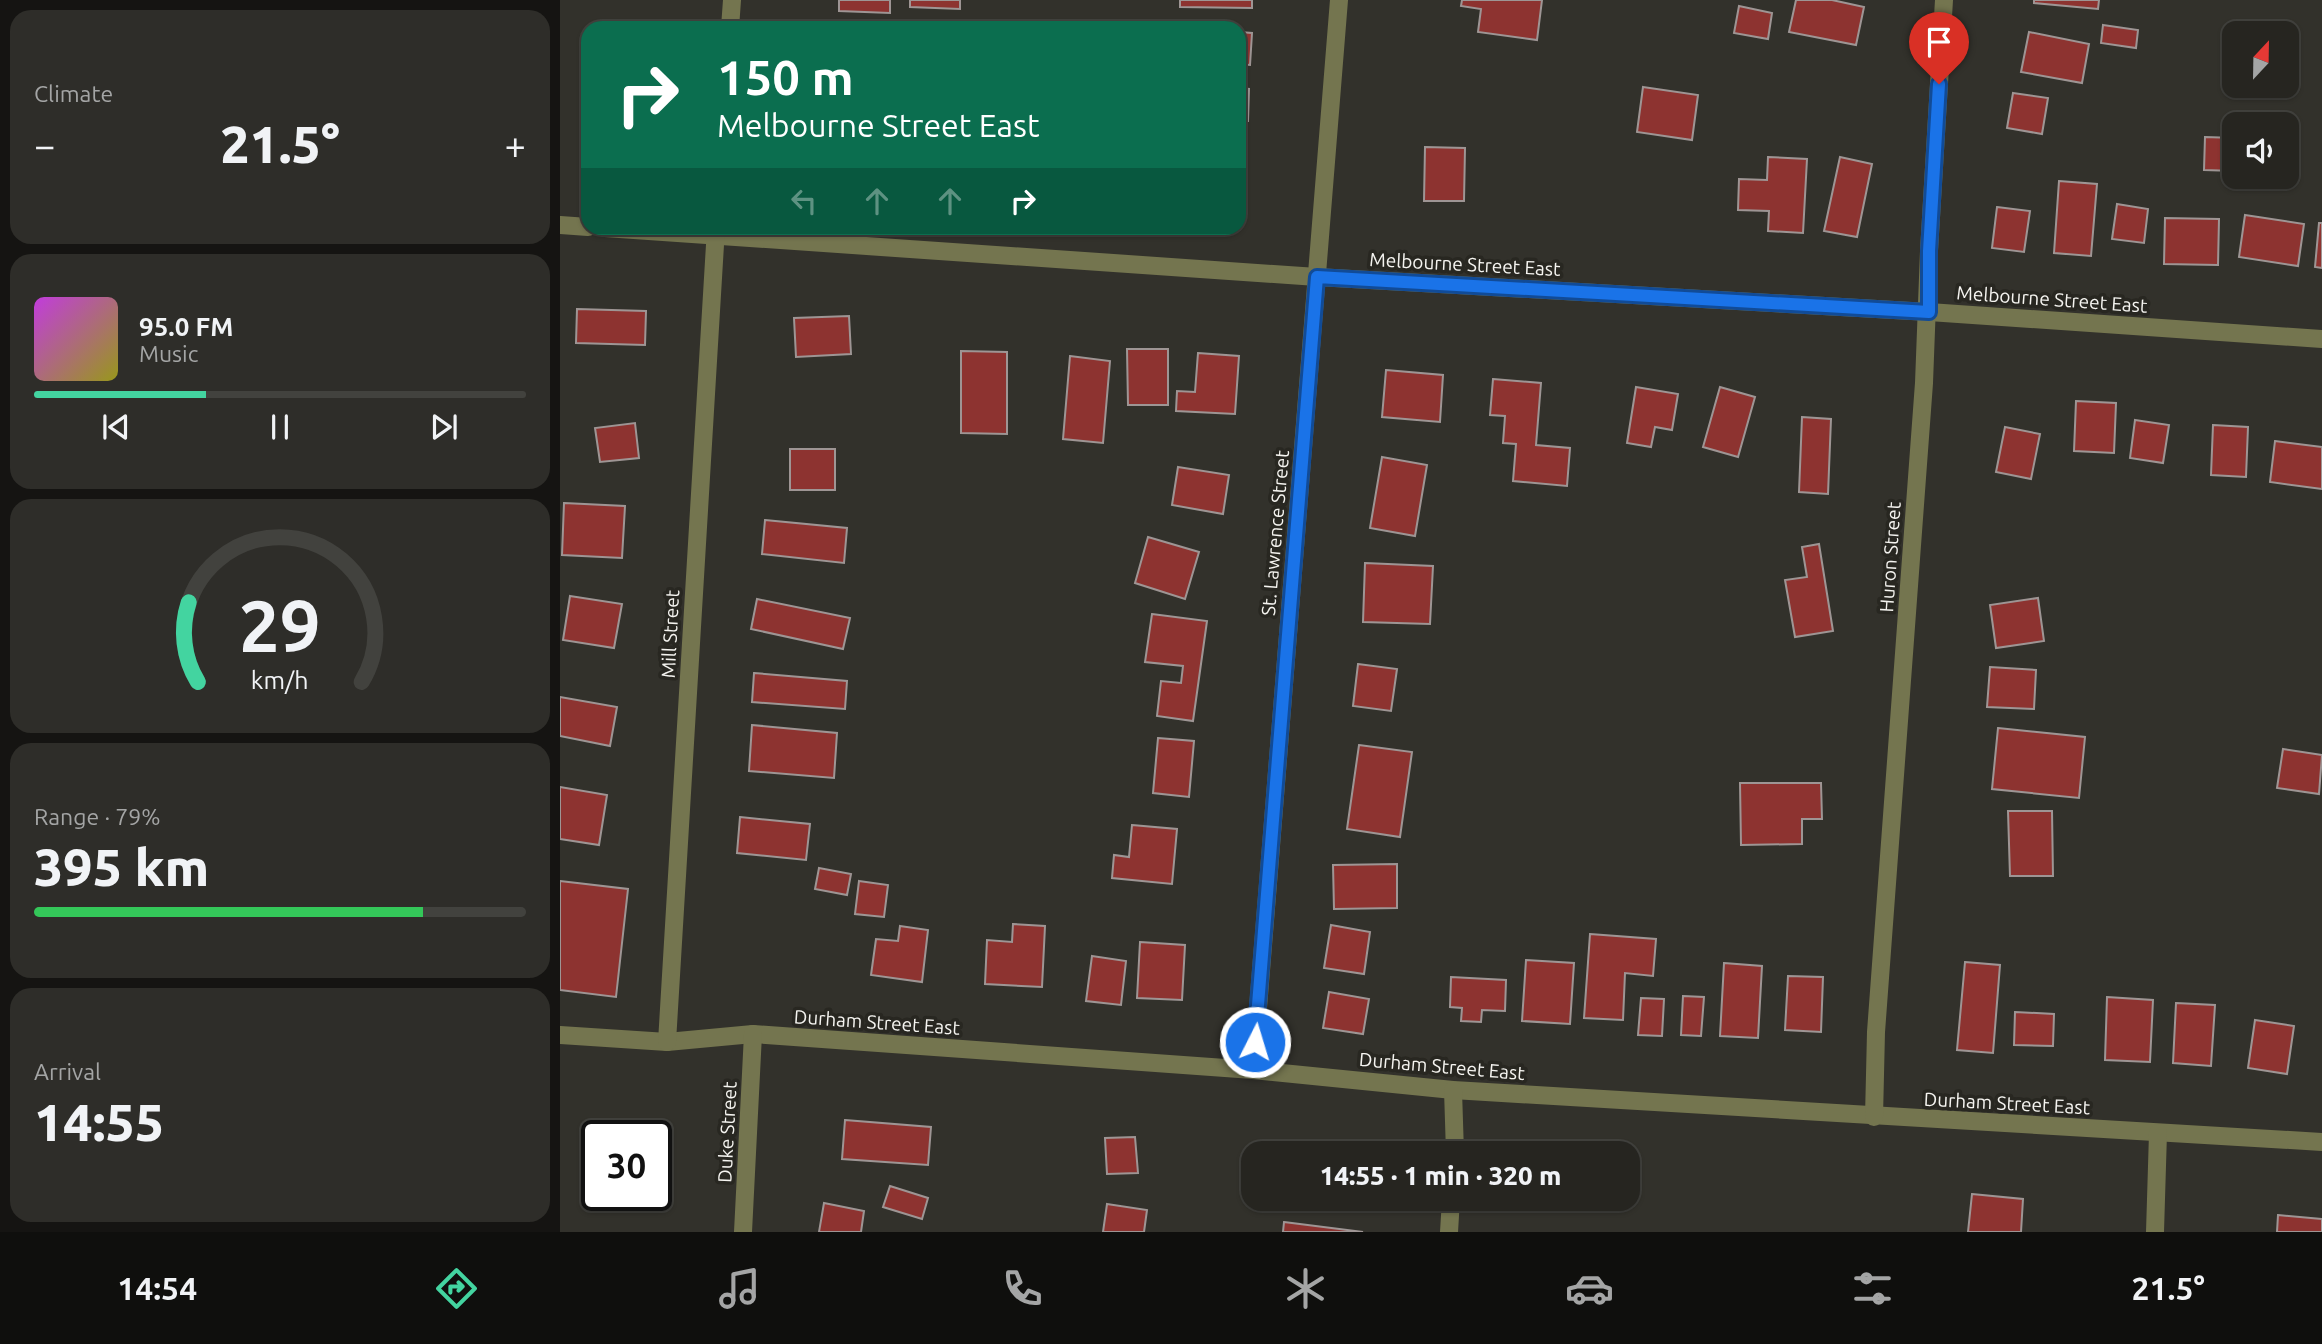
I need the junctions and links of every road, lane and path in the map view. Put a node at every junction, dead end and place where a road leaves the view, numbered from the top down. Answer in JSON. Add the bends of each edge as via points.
{"nodes":[{"id":1,"x":732,"y":0,"type":"edge"},
{"id":2,"x":1339,"y":0,"type":"edge"},
{"id":3,"x":1944,"y":0,"type":"edge"},
{"id":4,"x":730,"y":21,"type":"edge"},
{"id":5,"x":560,"y":225,"type":"edge"},
{"id":6,"x":581,"y":226,"type":"edge"},
{"id":7,"x":715,"y":235,"type":"edge"},
{"id":8,"x":767,"y":235,"type":"edge"},
{"id":9,"x":1317,"y":277,"type":"junction"},
{"id":10,"x":1929,"y":312,"type":"junction"},
{"id":11,"x":2322,"y":339,"type":"edge"},
{"id":12,"x":753,"y":1034,"type":"junction"},
{"id":13,"x":560,"y":1035,"type":"edge"},
{"id":14,"x":667,"y":1042,"type":"junction"},
{"id":15,"x":1253,"y":1070,"type":"junction"},
{"id":16,"x":1453,"y":1090,"type":"junction"},
{"id":17,"x":1874,"y":1117,"type":"junction"},
{"id":18,"x":2158,"y":1133,"type":"junction"},
{"id":19,"x":1455,"y":1141,"type":"edge"},
{"id":20,"x":2322,"y":1142,"type":"edge"},
{"id":21,"x":1450,"y":1211,"type":"edge"},
{"id":22,"x":743,"y":1232,"type":"edge"},
{"id":23,"x":1449,"y":1232,"type":"edge"},
{"id":24,"x":2155,"y":1232,"type":"edge"}],
"edges":[{"from":1,"to":4,"type":"street"},
{"from":2,"to":9,"type":"street","name":"St. Lawrence Street"},
{"from":3,"to":10,"type":"street","name":"Huron Street"},
{"from":5,"to":6,"type":"street"},
{"from":7,"to":14,"type":"street","name":"Mill Street"},
{"from":8,"to":9,"type":"street","name":"Melbourne Street East"},
{"from":9,"to":10,"type":"street","name":"Melbourne Street East"},
{"from":9,"to":15,"type":"street","name":"St. Lawrence Street"},
{"from":10,"to":11,"type":"street","name":"Melbourne Street East"},
{"from":10,"to":17,"type":"street","name":"Huron Street","via":[[1876,1032]]},
{"from":12,"to":14,"type":"street","name":"Durham Street East"},
{"from":12,"to":15,"type":"street","name":"Durham Street East"},
{"from":12,"to":22,"type":"street","name":"Duke Street"},
{"from":13,"to":14,"type":"street","name":"Durham Street East"},
{"from":15,"to":16,"type":"street","name":"Durham Street East"},
{"from":16,"to":17,"type":"street","name":"Durham Street East"},
{"from":16,"to":19,"type":"street"},
{"from":17,"to":18,"type":"street","name":"Durham Street East"},
{"from":18,"to":20,"type":"street","name":"Durham Street East"},
{"from":18,"to":24,"type":"street"},
{"from":21,"to":23,"type":"street"}]}
